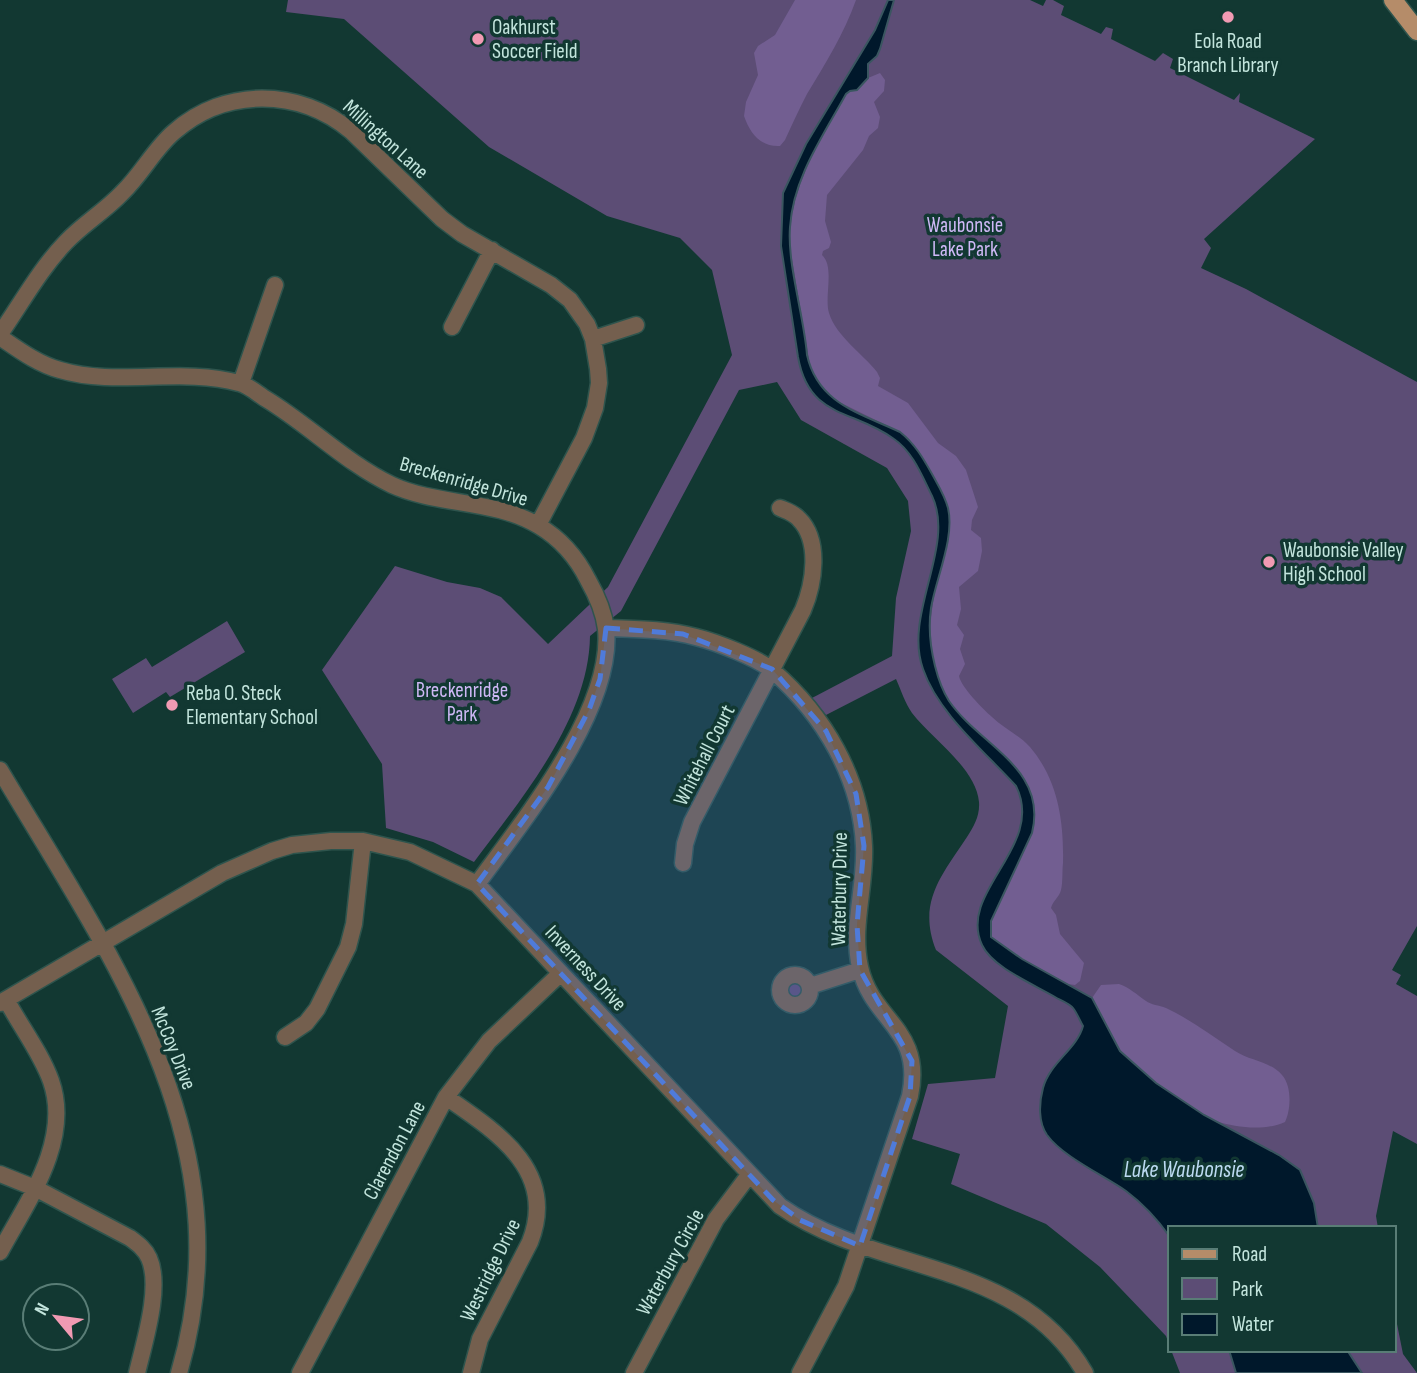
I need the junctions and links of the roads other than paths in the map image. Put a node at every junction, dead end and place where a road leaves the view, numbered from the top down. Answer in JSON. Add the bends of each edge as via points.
{"nodes":[{"id":1,"x":1393,"y":0,"type":"edge"},
{"id":2,"x":1417,"y":31,"type":"edge"},
{"id":3,"x":492,"y":250,"type":"junction"},
{"id":4,"x":275,"y":285,"type":"dead end"},
{"id":5,"x":636,"y":325,"type":"dead end"},
{"id":6,"x":452,"y":327,"type":"dead end"},
{"id":7,"x":0,"y":335,"type":"edge"},
{"id":8,"x":593,"y":339,"type":"junction"},
{"id":9,"x":241,"y":383,"type":"junction"},
{"id":10,"x":780,"y":508,"type":"dead end"},
{"id":11,"x":538,"y":525,"type":"junction"},
{"id":12,"x":606,"y":628,"type":"junction"},
{"id":13,"x":772,"y":669,"type":"junction"},
{"id":14,"x":0,"y":770,"type":"edge"},
{"id":15,"x":363,"y":841,"type":"junction"},
{"id":16,"x":683,"y":863,"type":"dead end"},
{"id":17,"x":477,"y":884,"type":"junction"},
{"id":18,"x":103,"y":944,"type":"junction"},
{"id":19,"x":860,"y":970,"type":"junction"},
{"id":20,"x":561,"y":973,"type":"junction"},
{"id":21,"x":810,"y":986,"type":"dead end"},
{"id":22,"x":3,"y":1002,"type":"edge"},
{"id":23,"x":285,"y":1037,"type":"dead end"},
{"id":24,"x":446,"y":1097,"type":"junction"},
{"id":25,"x":0,"y":1174,"type":"edge"},
{"id":26,"x":749,"y":1175,"type":"junction"},
{"id":27,"x":35,"y":1188,"type":"junction"},
{"id":28,"x":860,"y":1247,"type":"junction"},
{"id":29,"x":0,"y":1252,"type":"edge"},
{"id":30,"x":137,"y":1373,"type":"edge"},
{"id":31,"x":179,"y":1373,"type":"edge"},
{"id":32,"x":300,"y":1373,"type":"edge"},
{"id":33,"x":471,"y":1373,"type":"edge"},
{"id":34,"x":634,"y":1373,"type":"edge"},
{"id":35,"x":800,"y":1373,"type":"edge"},
{"id":36,"x":1085,"y":1373,"type":"edge"}],
"edges":[{"from":1,"to":2,"type":"main road"},
{"from":3,"to":6,"type":"street"},
{"from":3,"to":7,"type":"street","name":"Millington Lane","via":[[442,219],[332,117],[284,99],[225,102],[174,132],[124,192],[65,243]]},
{"from":3,"to":8,"type":"street","name":"Millington Lane","via":[[562,292]]},
{"from":4,"to":9,"type":"street"},
{"from":5,"to":8,"type":"street"},
{"from":7,"to":9,"type":"street","name":"Breckenridge Drive","via":[[46,365],[77,374]]},
{"from":8,"to":11,"type":"street","name":"Millington Lane","via":[[599,383],[595,408]]},
{"from":9,"to":11,"type":"street","name":"Breckenridge Drive","via":[[395,486],[500,511]]},
{"from":10,"to":13,"type":"street","name":"Whitehall Court","via":[[806,526],[813,574],[807,601]]},
{"from":11,"to":12,"type":"street","name":"Breckenridge Drive","via":[[581,566]]},
{"from":12,"to":13,"type":"street","name":"Waterbury Drive","via":[[691,635]]},
{"from":12,"to":17,"type":"street","name":"Breckenridge Drive","via":[[600,680],[589,710],[548,787]]},
{"from":13,"to":16,"type":"street","name":"Whitehall Court","via":[[692,822]]},
{"from":13,"to":19,"type":"street","name":"Waterbury Drive","via":[[827,731],[856,794],[864,845],[857,925]]},
{"from":14,"to":18,"type":"street","name":"McCoy Drive"},
{"from":15,"to":17,"type":"street","name":"Inverness Drive","via":[[410,852]]},
{"from":15,"to":18,"type":"street","name":"Inverness Drive","via":[[310,842],[272,850],[222,873]]},
{"from":15,"to":23,"type":"street","via":[[348,947],[317,1009]]},
{"from":17,"to":20,"type":"street","name":"Inverness Drive"},
{"from":18,"to":22,"type":"street","name":"Inverness Drive"},
{"from":18,"to":31,"type":"street","name":"McCoy Drive","via":[[149,1034],[190,1160],[198,1262]]},
{"from":19,"to":21,"type":"street"},
{"from":19,"to":28,"type":"street","name":"Waterbury Drive","via":[[904,1039],[914,1072]]},
{"from":20,"to":24,"type":"street","name":"Clarendon Lane","via":[[489,1041]]},
{"from":20,"to":26,"type":"street","name":"Inverness Drive"},
{"from":22,"to":27,"type":"street","via":[[52,1082],[53,1144]]},
{"from":24,"to":32,"type":"street","name":"Clarendon Lane"},
{"from":24,"to":33,"type":"street","name":"Westridge Drive","via":[[481,1122],[520,1160],[536,1186],[536,1228],[483,1331]]},
{"from":25,"to":27,"type":"street"},
{"from":26,"to":28,"type":"street","name":"Inverness Drive","via":[[800,1220]]},
{"from":26,"to":34,"type":"street","name":"Waterbury Circle","via":[[716,1219]]},
{"from":27,"to":29,"type":"street"},
{"from":27,"to":30,"type":"street","via":[[130,1238],[149,1258],[153,1289]]},
{"from":28,"to":35,"type":"street","via":[[846,1286]]},
{"from":28,"to":36,"type":"street","name":"Inverness Drive","via":[[1004,1295],[1051,1329]]}]}
